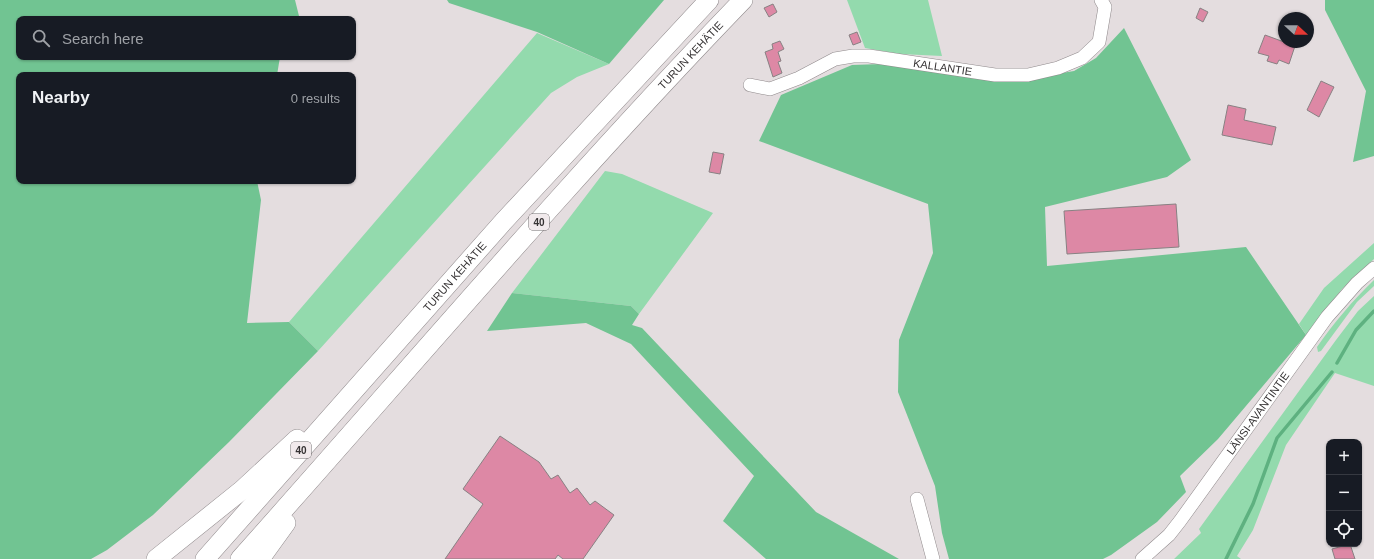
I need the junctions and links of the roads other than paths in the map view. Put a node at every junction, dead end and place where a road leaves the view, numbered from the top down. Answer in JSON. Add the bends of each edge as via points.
{"nodes":[{"id":1,"x":709,"y":0,"type":"edge"},
{"id":2,"x":743,"y":0,"type":"edge"},
{"id":3,"x":1103,"y":4,"type":"edge"},
{"id":4,"x":750,"y":85,"type":"dead end"},
{"id":5,"x":1374,"y":268,"type":"edge"},
{"id":6,"x":398,"y":342,"type":"junction"},
{"id":7,"x":339,"y":448,"type":"junction"},
{"id":8,"x":917,"y":498,"type":"dead end"},
{"id":9,"x":156,"y":559,"type":"edge"},
{"id":10,"x":205,"y":559,"type":"edge"},
{"id":11,"x":240,"y":559,"type":"edge"},
{"id":12,"x":260,"y":559,"type":"edge"},
{"id":13,"x":933,"y":559,"type":"edge"},
{"id":14,"x":1142,"y":559,"type":"edge"}],
"edges":[{"from":1,"to":6,"type":"highway","name":"TURUN KEHÄTIE","number":"40","via":[[503,222]]},
{"from":2,"to":7,"type":"highway","name":"TURUN KEHÄTIE","number":"40","via":[[540,221]]},
{"from":3,"to":4,"type":"street","name":"KALLANTIE","via":[[1099,42],[1082,58],[1058,68],[1028,75],[995,76],[869,56],[853,56],[835,59],[799,78],[770,89]]},
{"from":5,"to":14,"type":"street","name":"LÄNSI-AVANTINTIE","via":[[1327,317],[1180,521],[1169,535]]},
{"from":6,"to":9,"type":"highway","via":[[242,490]]},
{"from":6,"to":10,"type":"highway","name":"TURUN KEHÄTIE","number":"40"},
{"from":7,"to":11,"type":"highway","name":"TURUN KEHÄTIE","number":"40"},
{"from":7,"to":12,"type":"highway"},
{"from":8,"to":13,"type":"street"}]}
